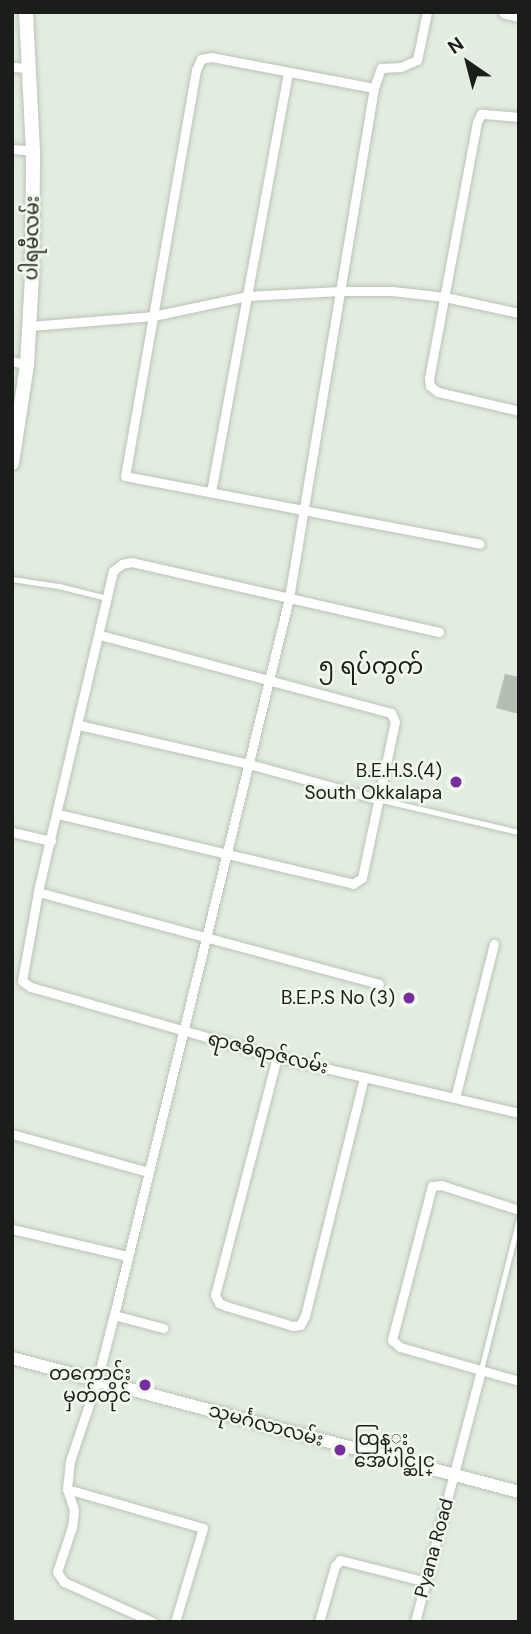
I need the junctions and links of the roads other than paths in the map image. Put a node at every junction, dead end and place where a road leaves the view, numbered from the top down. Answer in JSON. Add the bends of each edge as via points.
{"nodes":[{"id":1,"x":26,"y":12,"type":"edge"},
{"id":2,"x":427,"y":12,"type":"edge"},
{"id":3,"x":506,"y":12,"type":"edge"},
{"id":4,"x":519,"y":15,"type":"edge"},
{"id":5,"x":12,"y":67,"type":"edge"},
{"id":6,"x":30,"y":68,"type":"junction"},
{"id":7,"x":288,"y":72,"type":"junction"},
{"id":8,"x":374,"y":88,"type":"junction"},
{"id":9,"x":519,"y":117,"type":"edge"},
{"id":10,"x":12,"y":149,"type":"edge"},
{"id":11,"x":33,"y":151,"type":"junction"},
{"id":12,"x":340,"y":291,"type":"junction"},
{"id":13,"x":247,"y":296,"type":"junction"},
{"id":14,"x":445,"y":297,"type":"junction"},
{"id":15,"x":519,"y":313,"type":"edge"},
{"id":16,"x":153,"y":316,"type":"junction"},
{"id":17,"x":30,"y":326,"type":"junction"},
{"id":18,"x":19,"y":363,"type":"edge"},
{"id":19,"x":519,"y":411,"type":"edge"},
{"id":20,"x":12,"y":463,"type":"edge"},
{"id":21,"x":211,"y":492,"type":"junction"},
{"id":22,"x":304,"y":510,"type":"junction"},
{"id":23,"x":480,"y":544,"type":"dead end"},
{"id":24,"x":12,"y":579,"type":"edge"},
{"id":25,"x":289,"y":598,"type":"junction"},
{"id":26,"x":108,"y":599,"type":"junction"},
{"id":27,"x":439,"y":632,"type":"dead end"},
{"id":28,"x":99,"y":635,"type":"junction"},
{"id":29,"x":270,"y":679,"type":"junction"},
{"id":30,"x":79,"y":725,"type":"junction"},
{"id":31,"x":248,"y":764,"type":"junction"},
{"id":32,"x":377,"y":799,"type":"junction"},
{"id":33,"x":58,"y":814,"type":"junction"},
{"id":34,"x":12,"y":832,"type":"edge"},
{"id":35,"x":519,"y":832,"type":"edge"},
{"id":36,"x":51,"y":841,"type":"junction"},
{"id":37,"x":226,"y":855,"type":"junction"},
{"id":38,"x":38,"y":892,"type":"junction"},
{"id":39,"x":207,"y":939,"type":"junction"},
{"id":40,"x":494,"y":943,"type":"dead end"},
{"id":41,"x":379,"y":984,"type":"dead end"},
{"id":42,"x":184,"y":1031,"type":"junction"},
{"id":43,"x":277,"y":1057,"type":"junction"},
{"id":44,"x":364,"y":1077,"type":"junction"},
{"id":45,"x":455,"y":1098,"type":"junction"},
{"id":46,"x":519,"y":1113,"type":"edge"},
{"id":47,"x":12,"y":1134,"type":"edge"},
{"id":48,"x":148,"y":1172,"type":"junction"},
{"id":49,"x":519,"y":1210,"type":"edge"},
{"id":50,"x":519,"y":1219,"type":"edge"},
{"id":51,"x":12,"y":1229,"type":"edge"},
{"id":52,"x":127,"y":1256,"type":"junction"},
{"id":53,"x":114,"y":1315,"type":"junction"},
{"id":54,"x":163,"y":1328,"type":"dead end"},
{"id":55,"x":12,"y":1358,"type":"edge"},
{"id":56,"x":481,"y":1371,"type":"junction"},
{"id":57,"x":97,"y":1381,"type":"junction"},
{"id":58,"x":519,"y":1381,"type":"edge"},
{"id":59,"x":453,"y":1474,"type":"junction"},
{"id":60,"x":67,"y":1489,"type":"junction"},
{"id":61,"x":519,"y":1492,"type":"edge"},
{"id":62,"x":425,"y":1582,"type":"junction"},
{"id":63,"x":152,"y":1622,"type":"edge"},
{"id":64,"x":175,"y":1622,"type":"edge"},
{"id":65,"x":319,"y":1622,"type":"edge"},
{"id":66,"x":415,"y":1622,"type":"edge"}],
"edges":[{"from":1,"to":6,"type":"main road","name":"ပါရမီလမ်း"},
{"from":2,"to":8,"type":"street","via":[[417,60],[382,68]]},
{"from":3,"to":4,"type":"main road"},
{"from":5,"to":6,"type":"street"},
{"from":6,"to":11,"type":"main road","name":"ပါရမီလမ်း"},
{"from":7,"to":8,"type":"street"},
{"from":7,"to":13,"type":"street"},
{"from":7,"to":16,"type":"street","via":[[212,57],[201,59]]},
{"from":8,"to":12,"type":"street"},
{"from":9,"to":14,"type":"street","via":[[481,114],[477,122]]},
{"from":10,"to":11,"type":"street"},
{"from":11,"to":17,"type":"main road","name":"ပါရမီလမ်း"},
{"from":12,"to":13,"type":"street"},
{"from":12,"to":14,"type":"street"},
{"from":12,"to":22,"type":"street"},
{"from":13,"to":16,"type":"street"},
{"from":13,"to":21,"type":"street"},
{"from":14,"to":15,"type":"street"},
{"from":14,"to":19,"type":"street","via":[[430,386],[438,392]]},
{"from":16,"to":17,"type":"street"},
{"from":16,"to":21,"type":"street","via":[[125,476]]},
{"from":17,"to":18,"type":"main road","name":"ပါရမီလမ်း"},
{"from":18,"to":20,"type":"main road","name":"ပါရမီလမ်း"},
{"from":21,"to":22,"type":"street"},
{"from":22,"to":23,"type":"street"},
{"from":22,"to":25,"type":"street"},
{"from":24,"to":26,"type":"lane"},
{"from":25,"to":26,"type":"street","via":[[132,562],[113,571]]},
{"from":25,"to":27,"type":"street"},
{"from":25,"to":29,"type":"street"},
{"from":26,"to":28,"type":"street"},
{"from":28,"to":29,"type":"street"},
{"from":28,"to":30,"type":"street"},
{"from":29,"to":31,"type":"street"},
{"from":29,"to":32,"type":"street","via":[[391,713],[395,722]]},
{"from":30,"to":31,"type":"street"},
{"from":30,"to":33,"type":"street"},
{"from":31,"to":32,"type":"street"},
{"from":31,"to":37,"type":"street"},
{"from":32,"to":35,"type":"lane"},
{"from":32,"to":37,"type":"street","via":[[362,878],[357,883]]},
{"from":33,"to":36,"type":"street"},
{"from":33,"to":37,"type":"street"},
{"from":34,"to":36,"type":"street"},
{"from":36,"to":38,"type":"street"},
{"from":37,"to":39,"type":"street"},
{"from":38,"to":39,"type":"street"},
{"from":38,"to":42,"type":"street","name":"ရာဇဓိရာဇ်လမ်း","via":[[22,981]]},
{"from":39,"to":41,"type":"street"},
{"from":39,"to":42,"type":"street"},
{"from":40,"to":45,"type":"street"},
{"from":42,"to":43,"type":"street","name":"ရာဇဓိရာဇ်လမ်း"},
{"from":42,"to":48,"type":"street"},
{"from":43,"to":44,"type":"street","name":"ရာဇဓိရာဇ်လမ်း"},
{"from":43,"to":44,"type":"street","via":[[215,1295],[226,1306],[293,1326],[305,1317]]},
{"from":44,"to":45,"type":"street","name":"ရာဇဓိရာဇ်လမ်း"},
{"from":45,"to":46,"type":"street","name":"ရာဇဓိရာဇ်လမ်း"},
{"from":47,"to":48,"type":"street"},
{"from":48,"to":52,"type":"street"},
{"from":49,"to":56,"type":"street","via":[[432,1186],[392,1332],[391,1340],[400,1347]]},
{"from":50,"to":56,"type":"lane"},
{"from":51,"to":52,"type":"street"},
{"from":52,"to":53,"type":"street"},
{"from":53,"to":54,"type":"street"},
{"from":53,"to":57,"type":"street"},
{"from":55,"to":57,"type":"main road","name":"သုမင်္ဂလာလမ်း"},
{"from":56,"to":58,"type":"street"},
{"from":56,"to":59,"type":"street","name":"Pyana Road"},
{"from":57,"to":59,"type":"main road","name":"သုမင်္ဂလာလမ်း"},
{"from":57,"to":60,"type":"street","via":[[70,1461]]},
{"from":59,"to":61,"type":"main road","name":"သုမင်္ဂလာလမ်း"},
{"from":59,"to":62,"type":"street","name":"Pyana Road"},
{"from":60,"to":63,"type":"street","via":[[74,1510],[57,1572],[60,1577]]},
{"from":60,"to":64,"type":"street","via":[[203,1528]]},
{"from":62,"to":65,"type":"street","via":[[340,1560]]},
{"from":62,"to":66,"type":"street","name":"Pyana Road"}]}
